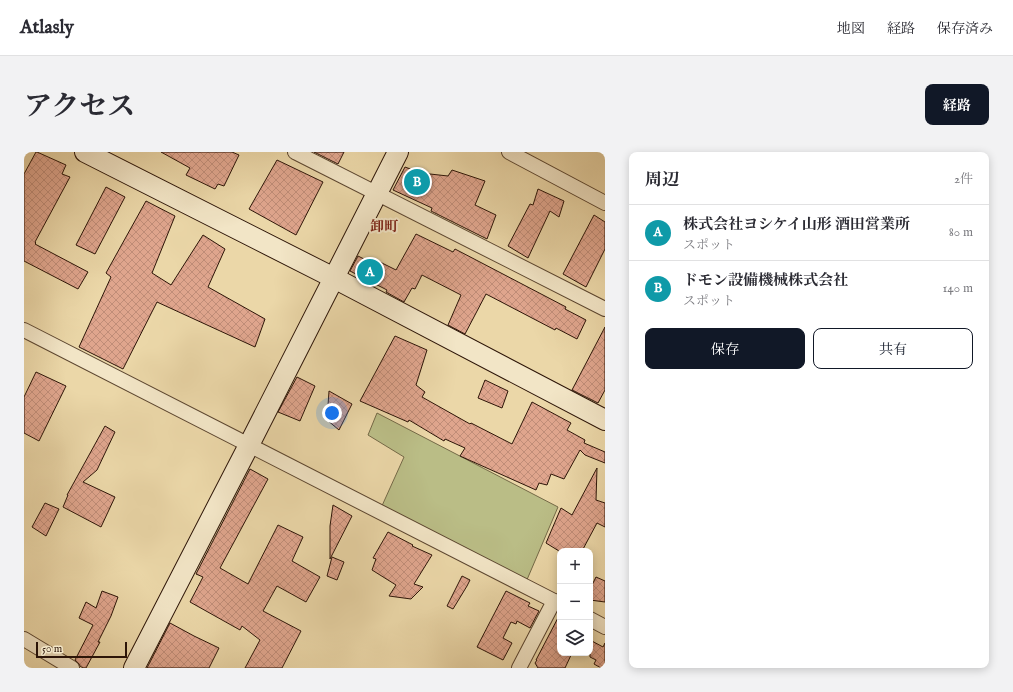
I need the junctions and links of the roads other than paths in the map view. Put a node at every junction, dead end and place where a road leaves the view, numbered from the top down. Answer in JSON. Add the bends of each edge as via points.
{"nodes":[{"id":1,"x":84,"y":152,"type":"edge"},
{"id":2,"x":295,"y":152,"type":"edge"},
{"id":3,"x":398,"y":152,"type":"edge"},
{"id":4,"x":509,"y":152,"type":"edge"},
{"id":5,"x":377,"y":194,"type":"junction"},
{"id":6,"x":605,"y":203,"type":"edge"},
{"id":7,"x":334,"y":278,"type":"junction"},
{"id":8,"x":605,"y":309,"type":"edge"},
{"id":9,"x":24,"y":330,"type":"edge"},
{"id":10,"x":605,"y":420,"type":"edge"},
{"id":11,"x":249,"y":445,"type":"junction"},
{"id":12,"x":557,"y":602,"type":"edge"},
{"id":13,"x":593,"y":621,"type":"edge"},
{"id":14,"x":605,"y":627,"type":"edge"},
{"id":15,"x":24,"y":639,"type":"edge"},
{"id":16,"x":72,"y":668,"type":"edge"},
{"id":17,"x":134,"y":668,"type":"edge"},
{"id":18,"x":519,"y":668,"type":"edge"}],
"edges":[{"from":1,"to":7,"type":"street"},
{"from":2,"to":5,"type":"street"},
{"from":3,"to":5,"type":"street"},
{"from":4,"to":6,"type":"street"},
{"from":5,"to":7,"type":"street"},
{"from":5,"to":8,"type":"street"},
{"from":7,"to":10,"type":"street"},
{"from":7,"to":11,"type":"street"},
{"from":9,"to":11,"type":"street"},
{"from":11,"to":12,"type":"street"},
{"from":11,"to":17,"type":"street"},
{"from":12,"to":18,"type":"street"},
{"from":13,"to":14,"type":"street"},
{"from":15,"to":16,"type":"street"}]}
